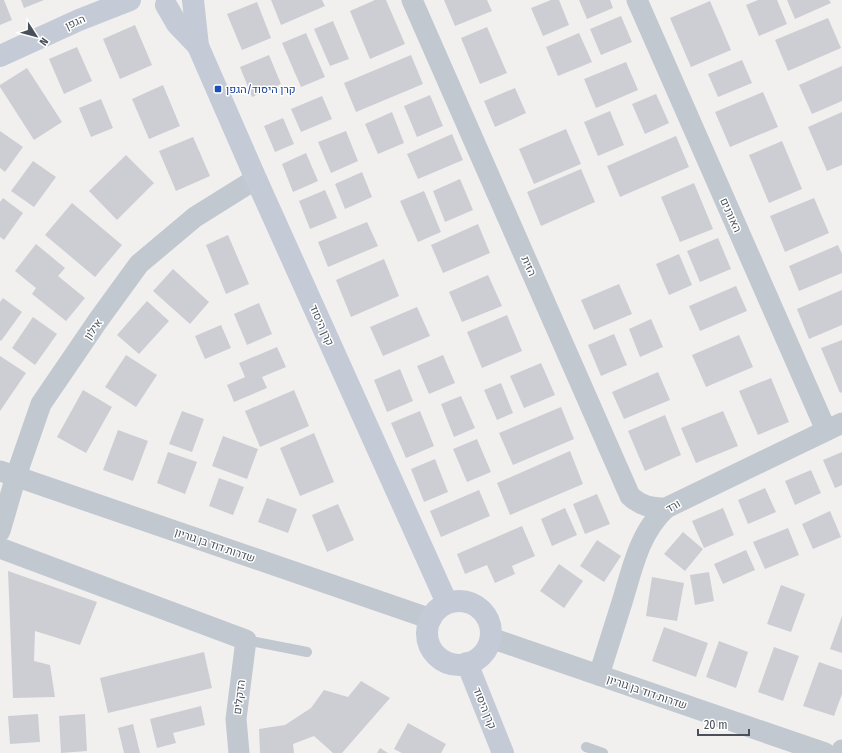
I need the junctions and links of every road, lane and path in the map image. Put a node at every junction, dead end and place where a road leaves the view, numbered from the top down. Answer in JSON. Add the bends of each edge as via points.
{"nodes":[{"id":1,"x":130,"y":0,"type":"edge"},
{"id":2,"x":190,"y":0,"type":"edge"},
{"id":3,"x":193,"y":0,"type":"edge"},
{"id":4,"x":412,"y":0,"type":"edge"},
{"id":5,"x":637,"y":0,"type":"edge"},
{"id":6,"x":162,"y":2,"type":"edge"},
{"id":7,"x":198,"y":46,"type":"junction"},
{"id":8,"x":0,"y":56,"type":"edge"},
{"id":9,"x":256,"y":179,"type":"junction"},
{"id":10,"x":834,"y":426,"type":"edge"},
{"id":11,"x":8,"y":474,"type":"edge"},
{"id":12,"x":666,"y":508,"type":"junction"},
{"id":13,"x":0,"y":531,"type":"edge"},
{"id":14,"x":0,"y":548,"type":"edge"},
{"id":15,"x":448,"y":603,"type":"junction"},
{"id":16,"x":431,"y":618,"type":"junction"},
{"id":17,"x":491,"y":638,"type":"junction"},
{"id":18,"x":246,"y":640,"type":"junction"},
{"id":19,"x":307,"y":652,"type":"dead end"},
{"id":20,"x":467,"y":664,"type":"junction"},
{"id":21,"x":599,"y":675,"type":"junction"},
{"id":22,"x":586,"y":747,"type":"dead end"},
{"id":23,"x":842,"y":750,"type":"edge"},
{"id":24,"x":239,"y":753,"type":"edge"},
{"id":25,"x":502,"y":753,"type":"edge"},
{"id":26,"x":604,"y":753,"type":"edge"},
{"id":27,"x":825,"y":753,"type":"edge"},
{"id":28,"x":841,"y":753,"type":"edge"}],
"edges":[{"from":1,"to":8,"type":"street","name":"הגפן"},
{"from":2,"to":6,"type":"street","via":[[173,6]]},
{"from":3,"to":7,"type":"street","name":"קרן היסוד"},
{"from":4,"to":12,"type":"street","name":"הזית","via":[[630,496],[645,506]]},
{"from":5,"to":10,"type":"street","name":"האורנים"},
{"from":6,"to":7,"type":"street","name":"קרן היסוד","via":[[177,24]]},
{"from":7,"to":9,"type":"street","name":"קרן היסוד"},
{"from":9,"to":11,"type":"street","name":"אילון","via":[[195,217],[140,264],[41,404]]},
{"from":9,"to":15,"type":"street","name":"קרן היסוד"},
{"from":10,"to":12,"type":"street","name":"ורד"},
{"from":11,"to":13,"type":"street","name":"אילון"},
{"from":11,"to":16,"type":"street","name":"שדרות דוד בן גוריון"},
{"from":12,"to":21,"type":"street","name":"ורד","via":[[651,525],[638,550]]},
{"from":14,"to":18,"type":"street"},
{"from":15,"to":16,"type":"street"},
{"from":15,"to":17,"type":"street","via":[[466,601],[483,611],[491,628]]},
{"from":16,"to":20,"type":"street","via":[[428,640],[433,650],[448,662]]},
{"from":17,"to":20,"type":"street","via":[[480,657]]},
{"from":17,"to":21,"type":"street","name":"שדרות דוד בן גוריון"},
{"from":18,"to":19,"type":"lane"},
{"from":18,"to":24,"type":"street","name":"הדקלים","via":[[236,718]]},
{"from":20,"to":25,"type":"street","name":"קרן היסוד"},
{"from":21,"to":27,"type":"street","name":"שדרות דוד בן גוריון"},
{"from":22,"to":26,"type":"lane"},
{"from":23,"to":28,"type":"street"}]}
